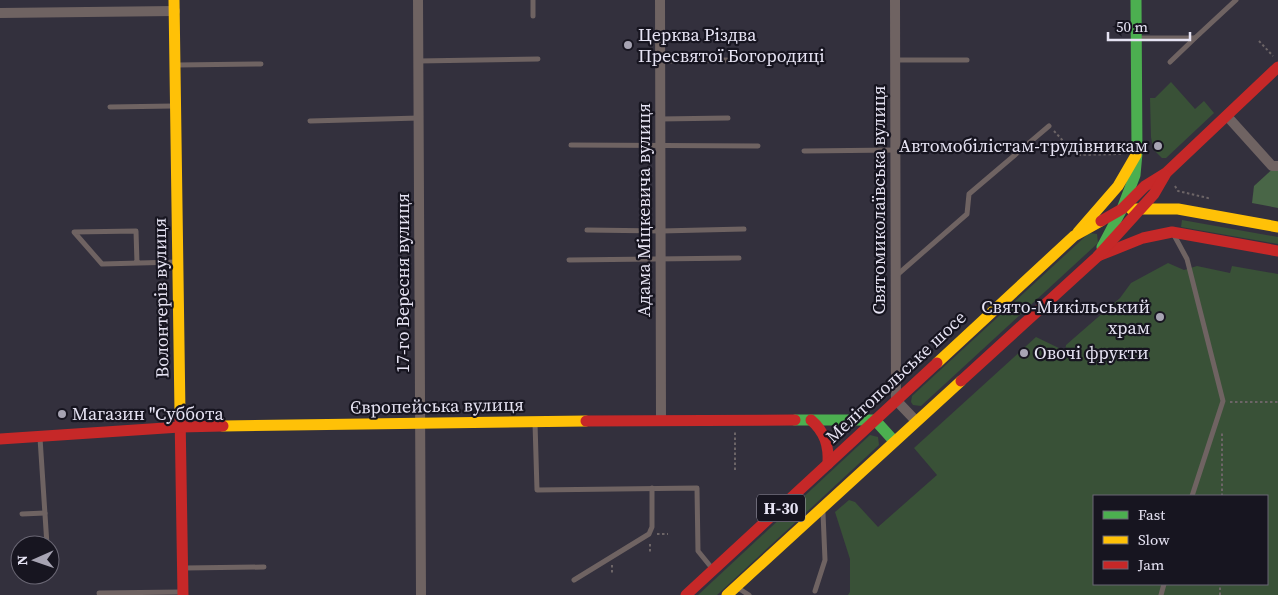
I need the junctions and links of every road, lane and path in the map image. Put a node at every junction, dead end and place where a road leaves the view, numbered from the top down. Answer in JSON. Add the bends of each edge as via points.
{"nodes":[{"id":1,"x":418,"y":0,"type":"edge"},
{"id":2,"x":533,"y":0,"type":"edge"},
{"id":3,"x":660,"y":0,"type":"edge"},
{"id":4,"x":895,"y":0,"type":"edge"},
{"id":5,"x":1136,"y":0,"type":"edge"},
{"id":6,"x":1236,"y":0,"type":"edge"},
{"id":7,"x":174,"y":6,"type":"edge"},
{"id":8,"x":0,"y":13,"type":"edge"},
{"id":9,"x":533,"y":16,"type":"dead end"},
{"id":10,"x":1136,"y":38,"type":"junction"},
{"id":11,"x":1195,"y":38,"type":"junction"},
{"id":12,"x":1259,"y":41,"type":"dead end"},
{"id":13,"x":538,"y":59,"type":"dead end"},
{"id":14,"x":418,"y":60,"type":"junction"},
{"id":15,"x":727,"y":60,"type":"dead end"},
{"id":16,"x":895,"y":60,"type":"junction"},
{"id":17,"x":967,"y":60,"type":"dead end"},
{"id":18,"x":660,"y":61,"type":"junction"},
{"id":19,"x":1170,"y":62,"type":"dead end"},
{"id":20,"x":1278,"y":62,"type":"edge"},
{"id":21,"x":261,"y":64,"type":"dead end"},
{"id":22,"x":175,"y":65,"type":"junction"},
{"id":23,"x":1278,"y":67,"type":"edge"},
{"id":24,"x":176,"y":106,"type":"junction"},
{"id":25,"x":110,"y":107,"type":"dead end"},
{"id":26,"x":1226,"y":116,"type":"junction"},
{"id":27,"x":419,"y":118,"type":"junction"},
{"id":28,"x":728,"y":118,"type":"dead end"},
{"id":29,"x":660,"y":119,"type":"junction"},
{"id":30,"x":310,"y":121,"type":"dead end"},
{"id":31,"x":1049,"y":126,"type":"dead end"},
{"id":32,"x":571,"y":145,"type":"dead end"},
{"id":33,"x":660,"y":146,"type":"junction"},
{"id":34,"x":758,"y":146,"type":"dead end"},
{"id":35,"x":895,"y":150,"type":"junction"},
{"id":36,"x":804,"y":151,"type":"dead end"},
{"id":37,"x":1136,"y":154,"type":"junction"},
{"id":38,"x":1278,"y":166,"type":"edge"},
{"id":39,"x":1150,"y":190,"type":"junction"},
{"id":40,"x":1122,"y":209,"type":"junction"},
{"id":41,"x":1140,"y":209,"type":"junction"},
{"id":42,"x":1178,"y":209,"type":"junction"},
{"id":43,"x":1278,"y":227,"type":"edge"},
{"id":44,"x":744,"y":229,"type":"dead end"},
{"id":45,"x":587,"y":230,"type":"dead end"},
{"id":46,"x":661,"y":231,"type":"junction"},
{"id":47,"x":1172,"y":232,"type":"junction"},
{"id":48,"x":1074,"y":236,"type":"junction"},
{"id":49,"x":1278,"y":251,"type":"edge"},
{"id":50,"x":1097,"y":257,"type":"junction"},
{"id":51,"x":661,"y":258,"type":"junction"},
{"id":52,"x":739,"y":258,"type":"dead end"},
{"id":53,"x":569,"y":260,"type":"dead end"},
{"id":54,"x":178,"y":262,"type":"junction"},
{"id":55,"x":137,"y":263,"type":"junction"},
{"id":56,"x":895,"y":277,"type":"junction"},
{"id":57,"x":896,"y":400,"type":"junction"},
{"id":58,"x":1223,"y":402,"type":"junction"},
{"id":59,"x":1278,"y":402,"type":"edge"},
{"id":60,"x":661,"y":420,"type":"junction"},
{"id":61,"x":736,"y":420,"type":"junction"},
{"id":62,"x":811,"y":420,"type":"junction"},
{"id":63,"x":875,"y":420,"type":"junction"},
{"id":64,"x":916,"y":421,"type":"junction"},
{"id":65,"x":535,"y":422,"type":"junction"},
{"id":66,"x":420,"y":424,"type":"junction"},
{"id":67,"x":180,"y":427,"type":"junction"},
{"id":68,"x":1222,"y":430,"type":"dead end"},
{"id":69,"x":40,"y":436,"type":"junction"},
{"id":70,"x":0,"y":439,"type":"edge"},
{"id":71,"x":894,"y":441,"type":"junction"},
{"id":72,"x":828,"y":464,"type":"junction"},
{"id":73,"x":735,"y":470,"type":"dead end"},
{"id":74,"x":652,"y":488,"type":"junction"},
{"id":75,"x":1192,"y":495,"type":"edge"},
{"id":76,"x":1222,"y":495,"type":"edge"},
{"id":77,"x":822,"y":508,"type":"junction"},
{"id":78,"x":45,"y":513,"type":"junction"},
{"id":79,"x":22,"y":514,"type":"dead end"},
{"id":80,"x":46,"y":535,"type":"edge"},
{"id":81,"x":264,"y":566,"type":"dead end"},
{"id":82,"x":183,"y":568,"type":"junction"},
{"id":83,"x":714,"y":570,"type":"junction"},
{"id":84,"x":574,"y":580,"type":"dead end"},
{"id":85,"x":736,"y":586,"type":"junction"},
{"id":86,"x":815,"y":591,"type":"dead end"},
{"id":87,"x":99,"y":593,"type":"dead end"},
{"id":88,"x":183,"y":593,"type":"edge"},
{"id":89,"x":421,"y":595,"type":"edge"},
{"id":90,"x":686,"y":595,"type":"edge"},
{"id":91,"x":727,"y":595,"type":"edge"},
{"id":92,"x":749,"y":595,"type":"edge"}],
"edges":[{"from":1,"to":14,"type":"street","name":"17-го Вересня вулиця"},
{"from":2,"to":9,"type":"lane"},
{"from":3,"to":18,"type":"street","name":"Адама Міцкевича вулиця"},
{"from":4,"to":16,"type":"street","name":"Святомиколаївська вулиця"},
{"from":5,"to":10,"type":"main road"},
{"from":6,"to":11,"type":"lane"},
{"from":7,"to":8,"type":"street"},
{"from":7,"to":22,"type":"main road","name":"Волонтерів вулиця"},
{"from":10,"to":11,"type":"lane"},
{"from":10,"to":37,"type":"main road"},
{"from":11,"to":19,"type":"lane"},
{"from":12,"to":20,"type":"path"},
{"from":13,"to":14,"type":"lane"},
{"from":14,"to":27,"type":"street","name":"17-го Вересня вулиця"},
{"from":15,"to":18,"type":"lane"},
{"from":16,"to":17,"type":"lane"},
{"from":16,"to":35,"type":"street","name":"Святомиколаївська вулиця"},
{"from":18,"to":29,"type":"street","name":"Адама Міцкевича вулиця"},
{"from":21,"to":22,"type":"lane"},
{"from":22,"to":24,"type":"main road","name":"Волонтерів вулиця"},
{"from":23,"to":26,"type":"main road","name":"Мелітопольське шосе"},
{"from":24,"to":25,"type":"lane"},
{"from":24,"to":54,"type":"main road","name":"Волонтерів вулиця"},
{"from":26,"to":38,"type":"street","via":[[1272,166]]},
{"from":26,"to":39,"type":"main road","name":"Мелітопольське шосе"},
{"from":27,"to":30,"type":"lane"},
{"from":27,"to":66,"type":"street","name":"17-го Вересня вулиця"},
{"from":28,"to":29,"type":"lane"},
{"from":29,"to":33,"type":"street","name":"Адама Міцкевича вулиця"},
{"from":31,"to":56,"type":"lane","via":[[969,194],[967,214]]},
{"from":32,"to":33,"type":"lane"},
{"from":33,"to":34,"type":"lane"},
{"from":33,"to":46,"type":"street","name":"Адама Міцкевича вулиця"},
{"from":35,"to":36,"type":"lane"},
{"from":35,"to":56,"type":"street","name":"Святомиколаївська вулиця"},
{"from":37,"to":39,"type":"main road"},
{"from":37,"to":40,"type":"main road","via":[[1135,175]]},
{"from":37,"to":48,"type":"main road","via":[[1118,186]]},
{"from":39,"to":40,"type":"main road","name":"Мелітопольське шосе"},
{"from":39,"to":41,"type":"main road"},
{"from":39,"to":42,"type":"main road"},
{"from":40,"to":41,"type":"main road"},
{"from":40,"to":48,"type":"main road","name":"Мелітопольське шосе"},
{"from":40,"to":50,"type":"main road"},
{"from":41,"to":42,"type":"main road"},
{"from":41,"to":50,"type":"main road"},
{"from":42,"to":43,"type":"main road"},
{"from":44,"to":46,"type":"lane"},
{"from":45,"to":46,"type":"lane"},
{"from":46,"to":51,"type":"street","name":"Адама Міцкевича вулиця"},
{"from":47,"to":49,"type":"main road"},
{"from":47,"to":50,"type":"main road","via":[[1136,239]]},
{"from":47,"to":58,"type":"lane","via":[[1187,259]]},
{"from":48,"to":57,"type":"main road","name":"Мелітопольське шосе","number":"Н-30"},
{"from":50,"to":64,"type":"main road","number":"Н-30"},
{"from":51,"to":52,"type":"lane"},
{"from":51,"to":53,"type":"lane"},
{"from":51,"to":60,"type":"street","name":"Адама Міцкевича вулиця"},
{"from":54,"to":55,"type":"lane"},
{"from":54,"to":67,"type":"main road","name":"Волонтерів вулиця"},
{"from":55,"to":55,"type":"lane","via":[[102,264],[74,232],[136,231]]},
{"from":56,"to":57,"type":"street","name":"Святомиколаївська вулиця"},
{"from":57,"to":63,"type":"main road","name":"Мелітопольське шосе","number":"Н-30"},
{"from":57,"to":64,"type":"street"},
{"from":58,"to":59,"type":"path"},
{"from":58,"to":75,"type":"lane"},
{"from":60,"to":61,"type":"main road","name":"Європейська вулиця"},
{"from":60,"to":65,"type":"main road","name":"Європейська вулиця"},
{"from":61,"to":62,"type":"main road","name":"Європейська вулиця"},
{"from":61,"to":73,"type":"path"},
{"from":62,"to":63,"type":"main road","name":"Європейська вулиця"},
{"from":62,"to":72,"type":"main road","via":[[826,437]]},
{"from":63,"to":71,"type":"main road"},
{"from":63,"to":72,"type":"main road","name":"Мелітопольське шосе","number":"Н-30"},
{"from":64,"to":71,"type":"main road","number":"Н-30"},
{"from":65,"to":66,"type":"main road","name":"Європейська вулиця"},
{"from":65,"to":74,"type":"lane","via":[[537,490]]},
{"from":66,"to":67,"type":"main road","name":"Європейська вулиця"},
{"from":66,"to":89,"type":"street","name":"17-го Вересня вулиця"},
{"from":67,"to":69,"type":"main road","name":"Європейська вулиця"},
{"from":67,"to":82,"type":"main road","name":"Волонтерів вулиця"},
{"from":68,"to":76,"type":"path"},
{"from":69,"to":70,"type":"main road","name":"Європейська вулиця"},
{"from":69,"to":78,"type":"lane"},
{"from":71,"to":77,"type":"main road","number":"Н-30"},
{"from":72,"to":83,"type":"main road","name":"Мелітопольське шосе","number":"Н-30"},
{"from":74,"to":83,"type":"lane","via":[[697,488],[698,552]]},
{"from":74,"to":84,"type":"lane","via":[[652,528],[649,534]]},
{"from":77,"to":85,"type":"main road","number":"Н-30"},
{"from":77,"to":86,"type":"lane","via":[[825,560]]},
{"from":78,"to":79,"type":"lane"},
{"from":78,"to":80,"type":"lane"},
{"from":81,"to":82,"type":"lane"},
{"from":82,"to":88,"type":"main road","name":"Волонтерів вулиця"},
{"from":83,"to":90,"type":"main road","name":"Мелітопольське шосе","number":"Н-30"},
{"from":85,"to":91,"type":"main road","number":"Н-30"},
{"from":85,"to":92,"type":"lane"},
{"from":87,"to":88,"type":"lane"}]}
